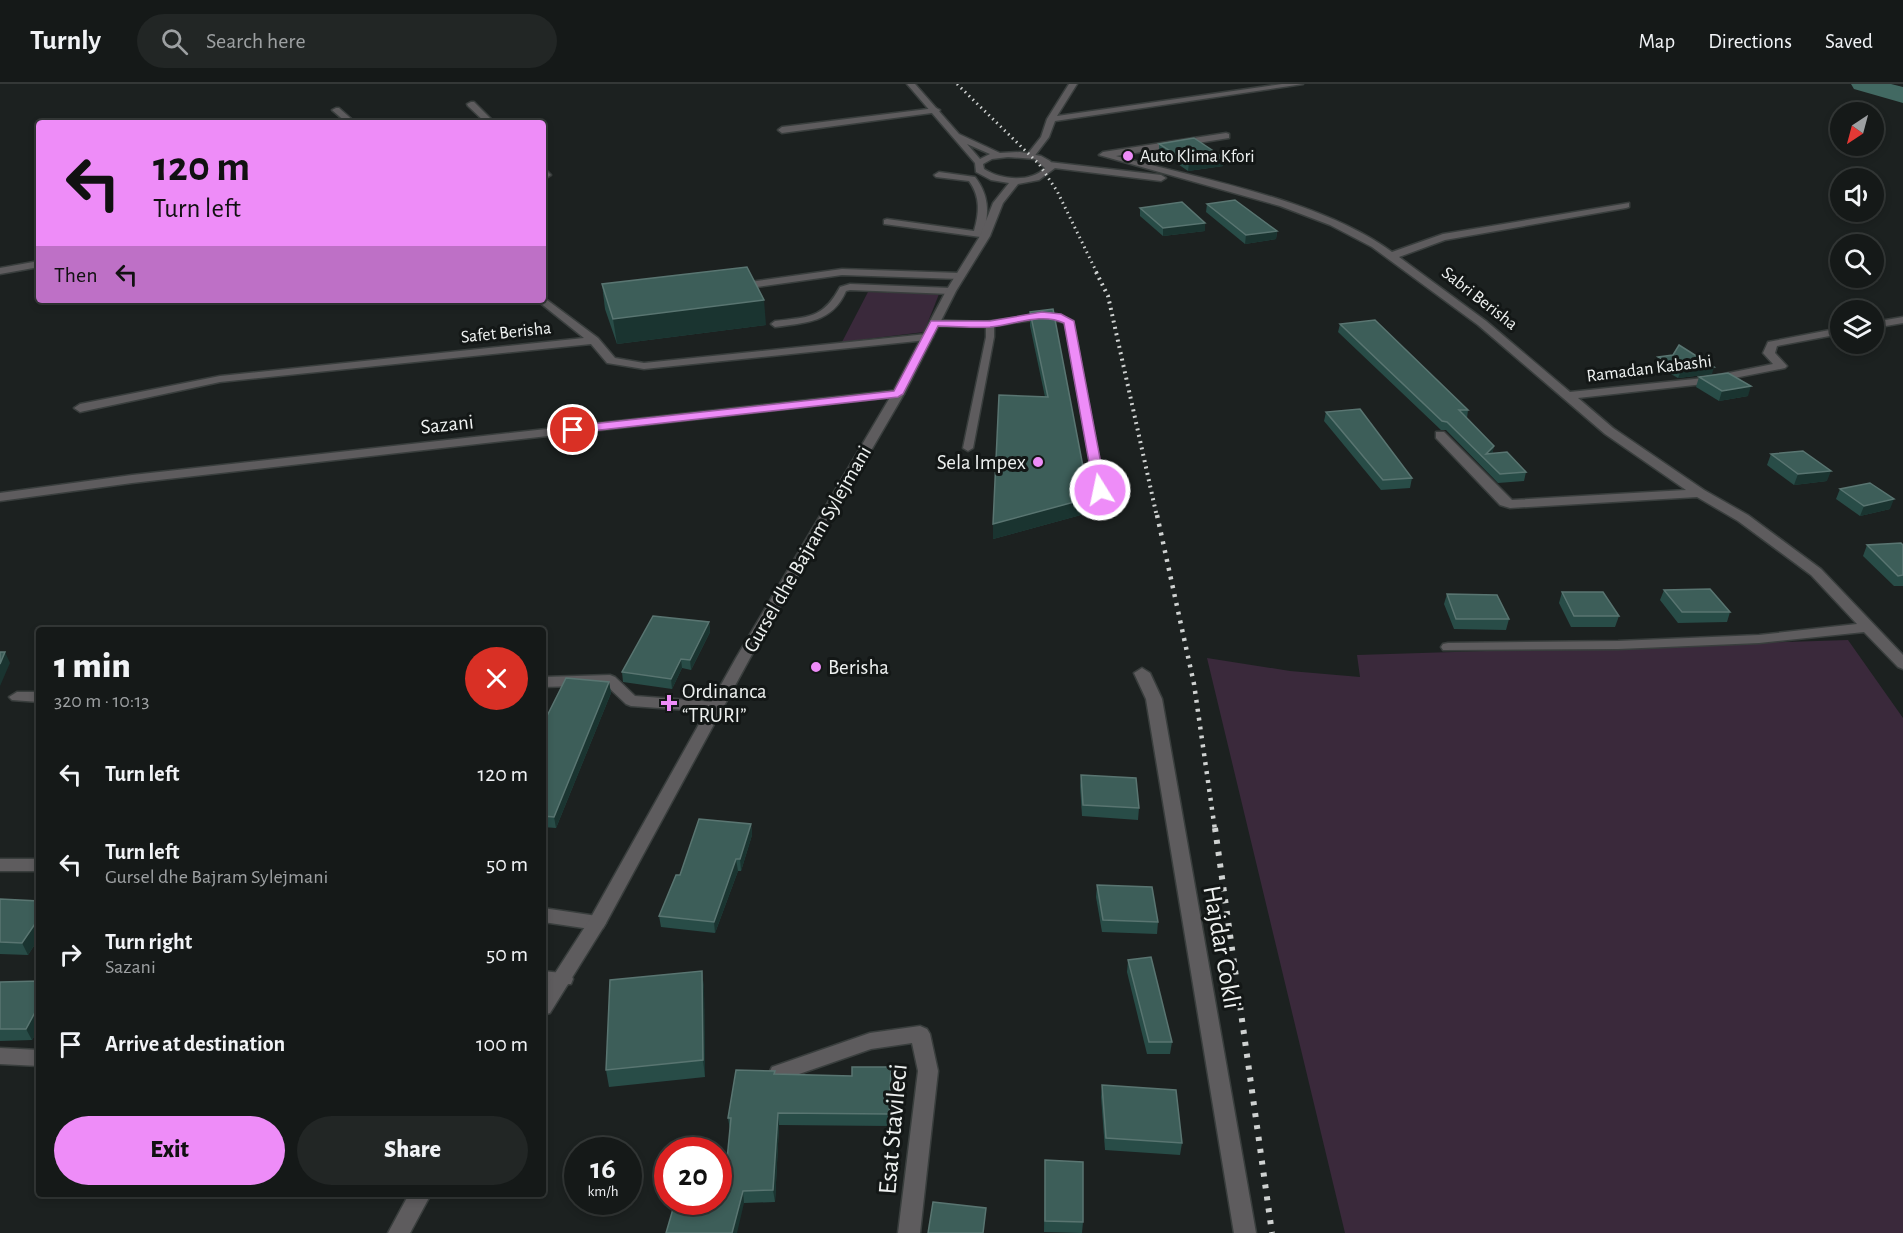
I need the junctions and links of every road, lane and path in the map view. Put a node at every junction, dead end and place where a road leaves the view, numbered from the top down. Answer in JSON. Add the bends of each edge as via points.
{"nodes":[{"id":1,"x":911,"y":84,"type":"edge"},
{"id":2,"x":1073,"y":84,"type":"edge"},
{"id":3,"x":1299,"y":84,"type":"edge"},
{"id":4,"x":471,"y":104,"type":"dead end"},
{"id":5,"x":336,"y":110,"type":"dead end"},
{"id":6,"x":936,"y":110,"type":"junction"},
{"id":7,"x":1051,"y":119,"type":"junction"},
{"id":8,"x":348,"y":120,"type":"edge"},
{"id":9,"x":489,"y":120,"type":"edge"},
{"id":10,"x":782,"y":130,"type":"dead end"},
{"id":11,"x":1226,"y":136,"type":"dead end"},
{"id":12,"x":959,"y":137,"type":"junction"},
{"id":13,"x":1045,"y":137,"type":"junction"},
{"id":14,"x":998,"y":155,"type":"junction"},
{"id":15,"x":1030,"y":156,"type":"junction"},
{"id":16,"x":979,"y":163,"type":"junction"},
{"id":17,"x":1047,"y":165,"type":"junction"},
{"id":18,"x":939,"y":175,"type":"dead end"},
{"id":19,"x":1017,"y":180,"type":"junction"},
{"id":20,"x":1208,"y":183,"type":"junction"},
{"id":21,"x":992,"y":189,"type":"junction"},
{"id":22,"x":1626,"y":205,"type":"dead end"},
{"id":23,"x":887,"y":222,"type":"dead end"},
{"id":24,"x":982,"y":236,"type":"junction"},
{"id":25,"x":1390,"y":257,"type":"junction"},
{"id":26,"x":36,"y":265,"type":"edge"},
{"id":27,"x":0,"y":271,"type":"edge"},
{"id":28,"x":960,"y":276,"type":"junction"},
{"id":29,"x":727,"y":288,"type":"edge"},
{"id":30,"x":951,"y":291,"type":"junction"},
{"id":31,"x":546,"y":302,"type":"edge"},
{"id":32,"x":1903,"y":320,"type":"edge"},
{"id":33,"x":935,"y":323,"type":"junction"},
{"id":34,"x":1884,"y":323,"type":"edge"},
{"id":35,"x":775,"y":324,"type":"dead end"},
{"id":36,"x":990,"y":324,"type":"junction"},
{"id":37,"x":1830,"y":333,"type":"edge"},
{"id":38,"x":927,"y":337,"type":"junction"},
{"id":39,"x":594,"y":340,"type":"junction"},
{"id":40,"x":898,"y":394,"type":"junction"},
{"id":41,"x":1566,"y":396,"type":"junction"},
{"id":42,"x":80,"y":408,"type":"dead end"},
{"id":43,"x":1440,"y":435,"type":"dead end"},
{"id":44,"x":968,"y":448,"type":"dead end"},
{"id":45,"x":1100,"y":490,"type":"dead end"},
{"id":46,"x":1699,"y":493,"type":"junction"},
{"id":47,"x":0,"y":497,"type":"edge"},
{"id":48,"x":1868,"y":627,"type":"junction"},
{"id":49,"x":1448,"y":647,"type":"dead end"},
{"id":50,"x":1903,"y":664,"type":"edge"},
{"id":51,"x":1142,"y":673,"type":"dead end"},
{"id":52,"x":546,"y":682,"type":"edge"},
{"id":53,"x":17,"y":697,"type":"dead end"},
{"id":54,"x":36,"y":697,"type":"edge"},
{"id":55,"x":716,"y":707,"type":"junction"},
{"id":56,"x":0,"y":865,"type":"edge"},
{"id":57,"x":36,"y":865,"type":"edge"},
{"id":58,"x":546,"y":915,"type":"edge"},
{"id":59,"x":597,"y":923,"type":"junction"},
{"id":60,"x":546,"y":978,"type":"edge"},
{"id":61,"x":564,"y":979,"type":"junction"},
{"id":62,"x":546,"y":1004,"type":"edge"},
{"id":63,"x":0,"y":1056,"type":"edge"},
{"id":64,"x":36,"y":1058,"type":"edge"},
{"id":65,"x":779,"y":1073,"type":"edge"},
{"id":66,"x":418,"y":1197,"type":"edge"},
{"id":67,"x":399,"y":1233,"type":"edge"},
{"id":68,"x":909,"y":1233,"type":"edge"},
{"id":69,"x":1245,"y":1233,"type":"edge"}],
"edges":[{"from":1,"to":6,"type":"street"},
{"from":2,"to":7,"type":"street"},
{"from":3,"to":7,"type":"street"},
{"from":4,"to":9,"type":"street"},
{"from":5,"to":8,"type":"street"},
{"from":6,"to":10,"type":"street"},
{"from":6,"to":12,"type":"street"},
{"from":7,"to":13,"type":"street"},
{"from":11,"to":20,"type":"street","name":"Sabri Berisha","via":[[1103,155]]},
{"from":12,"to":14,"type":"street"},
{"from":12,"to":16,"type":"street"},
{"from":13,"to":15,"type":"street"},
{"from":13,"to":17,"type":"street","via":[[1049,144]]},
{"from":14,"to":15,"type":"street"},
{"from":14,"to":16,"type":"street"},
{"from":15,"to":17,"type":"street"},
{"from":16,"to":21,"type":"street","via":[[979,170]]},
{"from":17,"to":19,"type":"street","via":[[1036,177]]},
{"from":17,"to":20,"type":"street","name":"Sabri Berisha"},
{"from":18,"to":24,"type":"street","via":[[972,179],[977,185],[984,204]]},
{"from":19,"to":21,"type":"street","name":"Gursel dhe Bajram Sylejmani"},
{"from":19,"to":21,"type":"street"},
{"from":20,"to":25,"type":"street","name":"Sabri Berisha","via":[[1309,213],[1376,245]]},
{"from":21,"to":24,"type":"street","name":"Gursel dhe Bajram Sylejmani"},
{"from":22,"to":25,"type":"street","via":[[1443,237]]},
{"from":23,"to":24,"type":"street"},
{"from":24,"to":28,"type":"street","name":"Gursel dhe Bajram Sylejmani"},
{"from":25,"to":41,"type":"street","name":"Sabri Berisha","via":[[1482,323]]},
{"from":26,"to":27,"type":"street"},
{"from":28,"to":29,"type":"street","via":[[842,272]]},
{"from":28,"to":30,"type":"street","name":"Gursel dhe Bajram Sylejmani"},
{"from":30,"to":33,"type":"street","name":"Gursel dhe Bajram Sylejmani"},
{"from":30,"to":35,"type":"lane","via":[[850,287],[843,289],[828,313],[816,319]]},
{"from":31,"to":39,"type":"street"},
{"from":32,"to":34,"type":"street"},
{"from":33,"to":36,"type":"lane"},
{"from":33,"to":38,"type":"street","name":"Gursel dhe Bajram Sylejmani"},
{"from":36,"to":44,"type":"lane"},
{"from":36,"to":45,"type":"lane","via":[[1042,315],[1069,321]]},
{"from":37,"to":41,"type":"street","name":"Ramadan Kabashi","via":[[1772,344],[1769,353],[1781,366],[1704,381]]},
{"from":38,"to":39,"type":"street","via":[[644,366],[611,361]]},
{"from":38,"to":40,"type":"street","name":"Gursel dhe Bajram Sylejmani"},
{"from":39,"to":42,"type":"street","name":"Safet Berisha","via":[[220,379]]},
{"from":40,"to":47,"type":"street","name":"Sazani"},
{"from":40,"to":55,"type":"street","name":"Gursel dhe Bajram Sylejmani"},
{"from":41,"to":46,"type":"street","name":"Sabri Berisha"},
{"from":43,"to":46,"type":"street","via":[[1510,504]]},
{"from":46,"to":48,"type":"street","name":"Sabri Berisha","via":[[1743,518],[1816,572]]},
{"from":48,"to":49,"type":"street","via":[[1735,640]]},
{"from":48,"to":50,"type":"street","name":"Sabri Berisha"},
{"from":51,"to":69,"type":"street","name":"Hajdar Cokli","via":[[1154,699]]},
{"from":52,"to":55,"type":"street","via":[[609,680],[631,701]]},
{"from":53,"to":54,"type":"street"},
{"from":55,"to":59,"type":"street","name":"Gursel dhe Bajram Sylejmani"},
{"from":56,"to":57,"type":"street"},
{"from":58,"to":59,"type":"street"},
{"from":59,"to":61,"type":"street","name":"Gursel dhe Bajram Sylejmani"},
{"from":60,"to":61,"type":"street"},
{"from":61,"to":62,"type":"street","name":"Gursel dhe Bajram Sylejmani"},
{"from":63,"to":64,"type":"street"},
{"from":65,"to":68,"type":"street","name":"Esat Stavileci","via":[[870,1041],[921,1034],[928,1071]]},
{"from":66,"to":67,"type":"street"}]}
